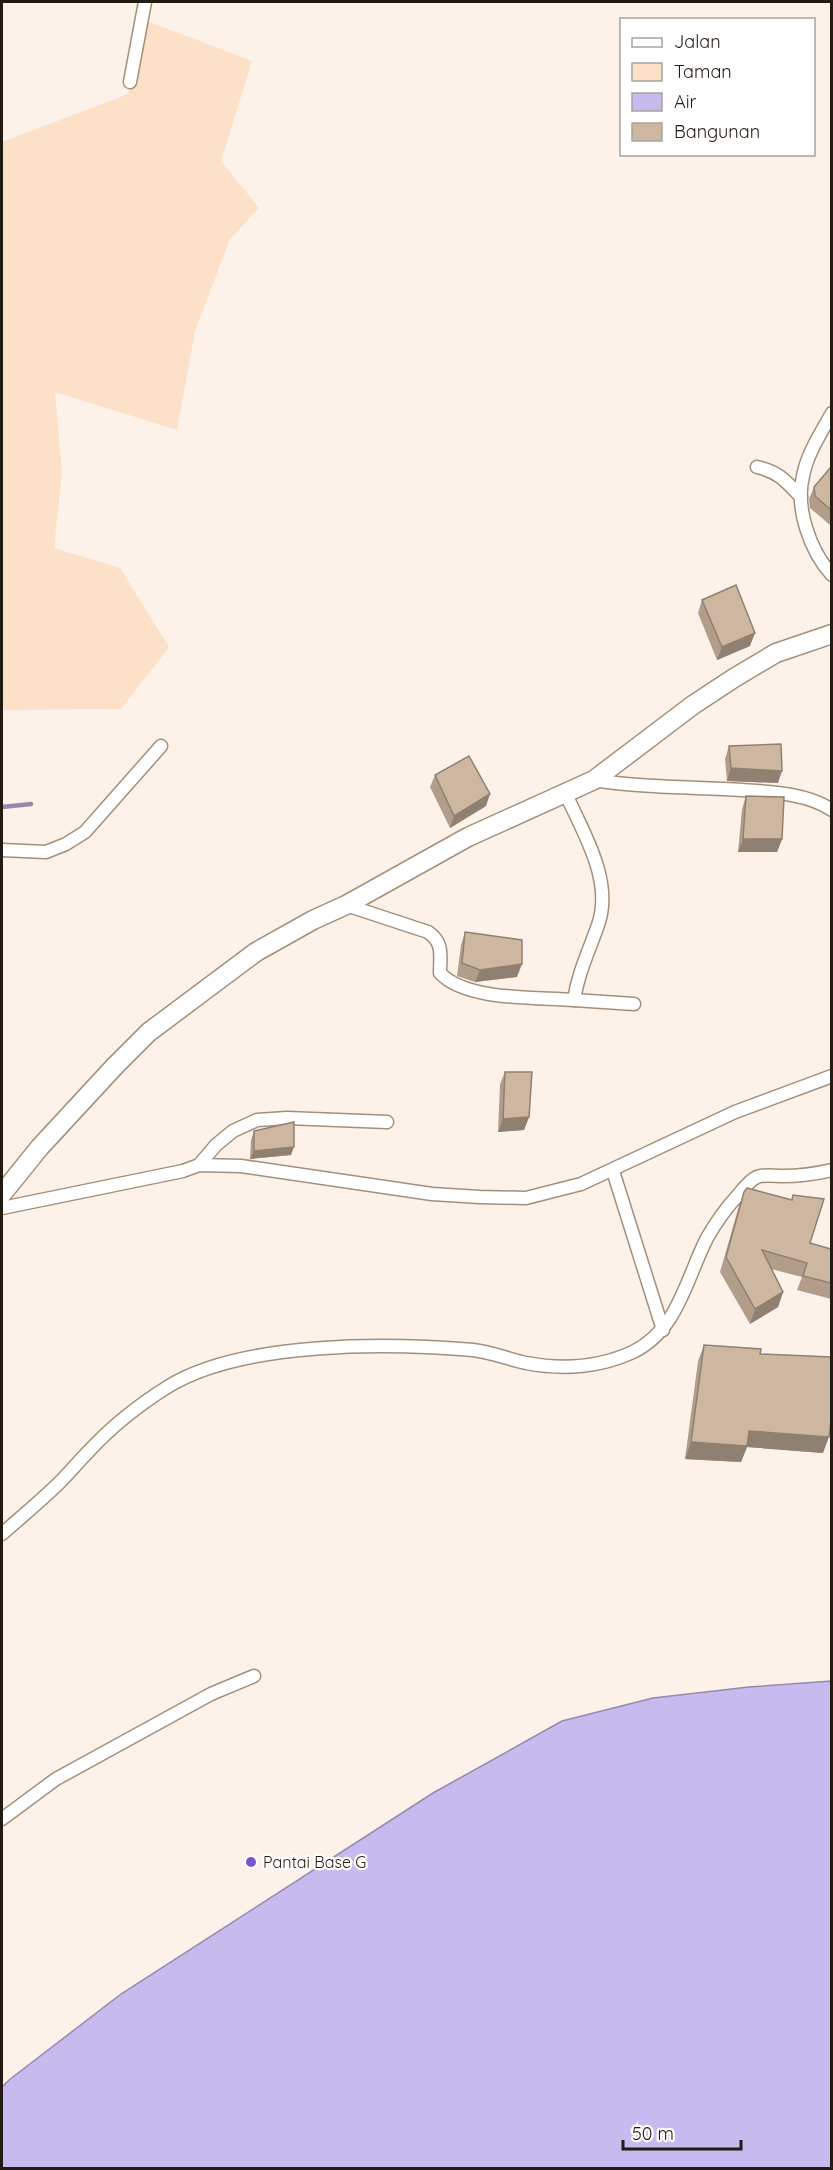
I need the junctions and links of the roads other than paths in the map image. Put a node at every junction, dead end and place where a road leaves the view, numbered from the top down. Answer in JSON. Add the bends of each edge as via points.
{"nodes":[{"id":1,"x":145,"y":2,"type":"edge"},
{"id":2,"x":130,"y":82,"type":"dead end"},
{"id":3,"x":831,"y":413,"type":"edge"},
{"id":4,"x":757,"y":467,"type":"dead end"},
{"id":5,"x":801,"y":497,"type":"junction"},
{"id":6,"x":831,"y":575,"type":"edge"},
{"id":7,"x":831,"y":634,"type":"edge"},
{"id":8,"x":162,"y":746,"type":"dead end"},
{"id":9,"x":594,"y":780,"type":"junction"},
{"id":10,"x":565,"y":792,"type":"junction"},
{"id":11,"x":831,"y":810,"type":"edge"},
{"id":12,"x":2,"y":850,"type":"edge"},
{"id":13,"x":346,"y":905,"type":"junction"},
{"id":14,"x":574,"y":1000,"type":"junction"},
{"id":15,"x":634,"y":1004,"type":"dead end"},
{"id":16,"x":831,"y":1076,"type":"edge"},
{"id":17,"x":387,"y":1122,"type":"dead end"},
{"id":18,"x":199,"y":1165,"type":"junction"},
{"id":19,"x":831,"y":1170,"type":"edge"},
{"id":20,"x":613,"y":1171,"type":"junction"},
{"id":21,"x":2,"y":1194,"type":"edge"},
{"id":22,"x":2,"y":1208,"type":"edge"},
{"id":23,"x":663,"y":1330,"type":"junction"},
{"id":24,"x":2,"y":1534,"type":"edge"},
{"id":25,"x":254,"y":1676,"type":"dead end"},
{"id":26,"x":2,"y":1819,"type":"edge"}],
"edges":[{"from":1,"to":2,"type":"street"},
{"from":3,"to":5,"type":"street","via":[[802,476]]},
{"from":4,"to":5,"type":"street","via":[[773,471]]},
{"from":5,"to":6,"type":"street","via":[[815,550]]},
{"from":7,"to":9,"type":"street","via":[[776,653],[734,678]]},
{"from":8,"to":12,"type":"street","via":[[85,832],[46,852]]},
{"from":9,"to":10,"type":"street"},
{"from":9,"to":11,"type":"street","via":[[768,792],[813,801]]},
{"from":10,"to":13,"type":"street","via":[[468,837]]},
{"from":10,"to":14,"type":"street","via":[[597,867],[602,891],[599,923],[576,982]]},
{"from":13,"to":14,"type":"street","via":[[436,938],[440,946],[440,973],[474,993]]},
{"from":13,"to":21,"type":"street","via":[[256,952],[149,1032]]},
{"from":14,"to":15,"type":"street"},
{"from":16,"to":20,"type":"street","via":[[735,1112]]},
{"from":17,"to":18,"type":"street","via":[[257,1120],[233,1131]]},
{"from":18,"to":20,"type":"street","via":[[241,1166],[432,1194],[526,1198]]},
{"from":18,"to":22,"type":"street"},
{"from":19,"to":23,"type":"street","via":[[757,1177],[747,1184],[719,1218]]},
{"from":20,"to":23,"type":"street"},
{"from":23,"to":24,"type":"street","via":[[632,1352],[589,1367],[546,1365],[477,1351],[410,1346],[333,1348],[225,1364],[170,1386],[126,1417]]},
{"from":25,"to":26,"type":"street","via":[[211,1694],[56,1779]]}]}
